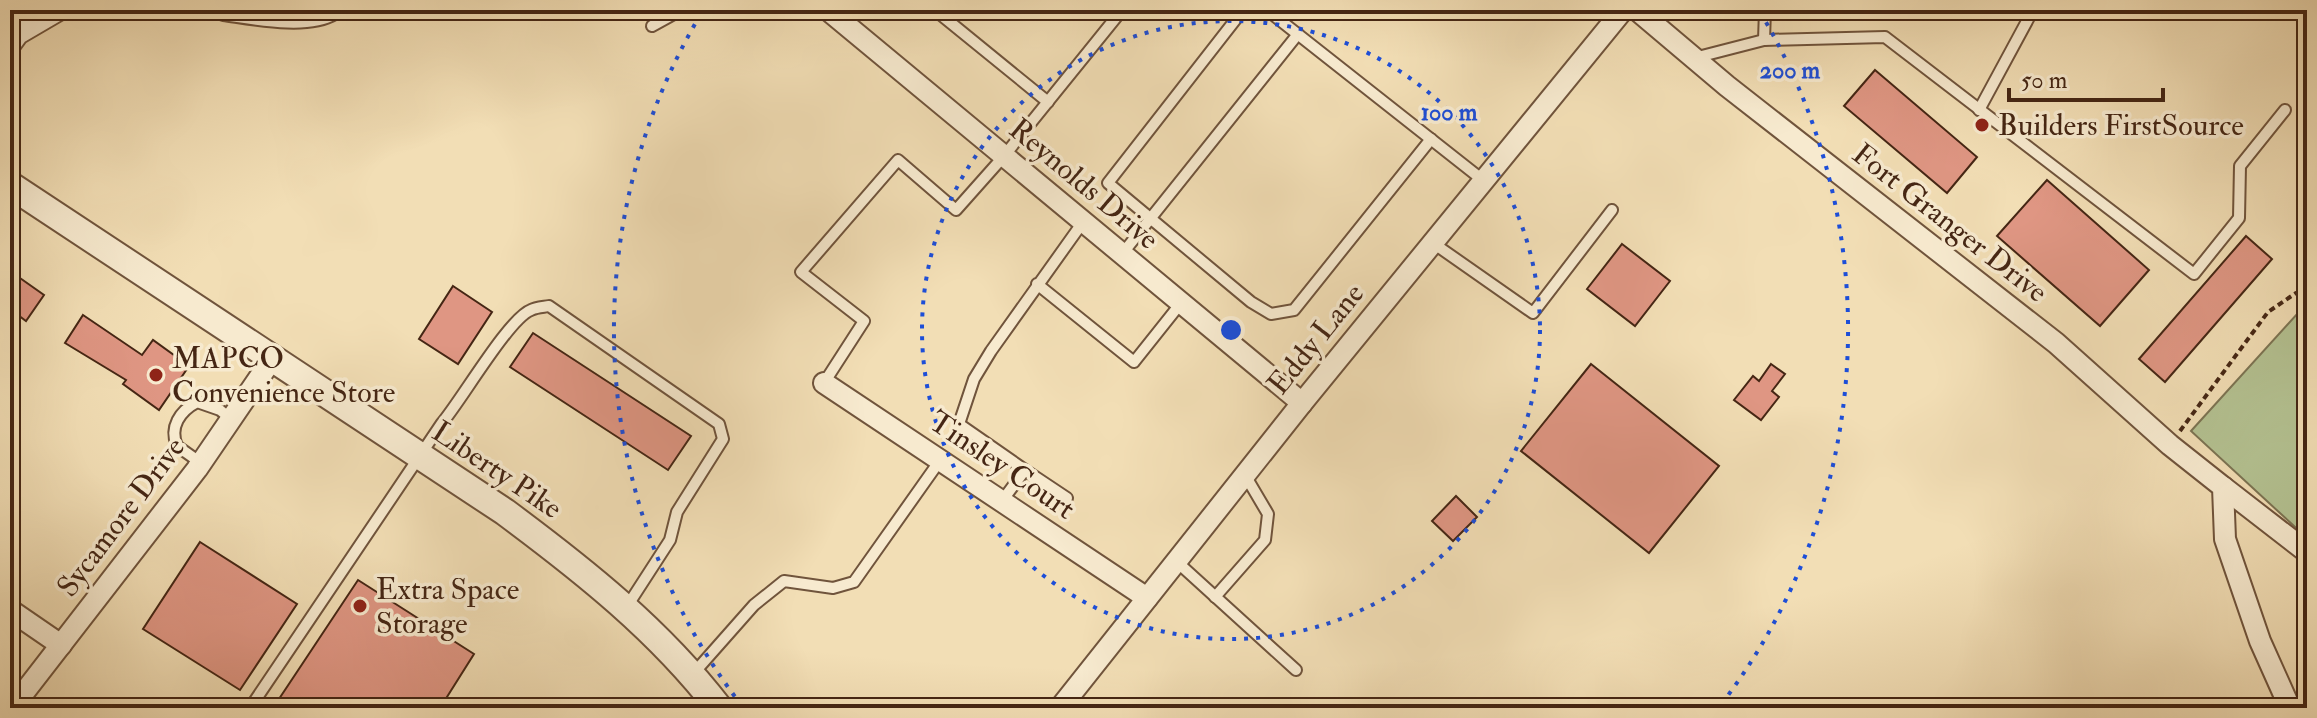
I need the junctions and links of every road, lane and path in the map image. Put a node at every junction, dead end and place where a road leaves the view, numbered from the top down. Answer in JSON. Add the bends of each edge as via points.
{"nodes":[{"id":1,"x":59,"y":10,"type":"edge"},
{"id":2,"x":224,"y":10,"type":"edge"},
{"id":3,"x":332,"y":10,"type":"edge"},
{"id":4,"x":681,"y":10,"type":"edge"},
{"id":5,"x":828,"y":10,"type":"edge"},
{"id":6,"x":935,"y":10,"type":"edge"},
{"id":7,"x":1122,"y":10,"type":"edge"},
{"id":8,"x":1243,"y":10,"type":"edge"},
{"id":9,"x":1267,"y":10,"type":"edge"},
{"id":10,"x":1623,"y":10,"type":"edge"},
{"id":11,"x":1637,"y":10,"type":"edge"},
{"id":12,"x":1765,"y":10,"type":"edge"},
{"id":13,"x":2033,"y":10,"type":"edge"},
{"id":14,"x":652,"y":26,"type":"dead end"},
{"id":15,"x":1298,"y":34,"type":"junction"},
{"id":16,"x":1764,"y":40,"type":"junction"},
{"id":17,"x":10,"y":45,"type":"edge"},
{"id":18,"x":1694,"y":58,"type":"junction"},
{"id":19,"x":1048,"y":102,"type":"junction"},
{"id":20,"x":1979,"y":110,"type":"junction"},
{"id":21,"x":2285,"y":110,"type":"dead end"},
{"id":22,"x":1431,"y":139,"type":"junction"},
{"id":23,"x":1004,"y":156,"type":"junction"},
{"id":24,"x":1484,"y":181,"type":"junction"},
{"id":25,"x":10,"y":185,"type":"edge"},
{"id":26,"x":1612,"y":210,"type":"dead end"},
{"id":27,"x":1151,"y":219,"type":"junction"},
{"id":28,"x":1083,"y":222,"type":"junction"},
{"id":29,"x":1433,"y":243,"type":"junction"},
{"id":30,"x":1122,"y":254,"type":"junction"},
{"id":31,"x":1037,"y":284,"type":"junction"},
{"id":32,"x":2307,"y":297,"type":"edge"},
{"id":33,"x":1181,"y":303,"type":"junction"},
{"id":34,"x":272,"y":359,"type":"junction"},
{"id":35,"x":824,"y":383,"type":"joint"},
{"id":36,"x":1302,"y":403,"type":"junction"},
{"id":37,"x":231,"y":419,"type":"junction"},
{"id":38,"x":2170,"y":445,"type":"junction"},
{"id":39,"x":421,"y":456,"type":"junction"},
{"id":40,"x":941,"y":459,"type":"junction"},
{"id":41,"x":201,"y":463,"type":"junction"},
{"id":42,"x":1025,"y":470,"type":"junction"},
{"id":43,"x":1245,"y":475,"type":"junction"},
{"id":44,"x":2223,"y":487,"type":"junction"},
{"id":45,"x":1067,"y":498,"type":"dead end"},
{"id":46,"x":1002,"y":501,"type":"junction"},
{"id":47,"x":2307,"y":552,"type":"edge"},
{"id":48,"x":1176,"y":561,"type":"junction"},
{"id":49,"x":1215,"y":597,"type":"junction"},
{"id":50,"x":1147,"y":598,"type":"junction"},
{"id":51,"x":626,"y":608,"type":"junction"},
{"id":52,"x":10,"y":610,"type":"edge"},
{"id":53,"x":61,"y":645,"type":"junction"},
{"id":54,"x":1296,"y":670,"type":"dead end"},
{"id":55,"x":692,"y":676,"type":"junction"},
{"id":56,"x":12,"y":708,"type":"edge"},
{"id":57,"x":250,"y":708,"type":"edge"},
{"id":58,"x":719,"y":708,"type":"edge"},
{"id":59,"x":1060,"y":708,"type":"edge"},
{"id":60,"x":2290,"y":708,"type":"edge"}],
"edges":[{"from":1,"to":17,"type":"street","via":[[18,34]]},
{"from":2,"to":3,"type":"street","via":[[275,17]]},
{"from":4,"to":14,"type":"lane"},
{"from":5,"to":23,"type":"street","name":"Reynolds Drive"},
{"from":6,"to":19,"type":"lane"},
{"from":7,"to":19,"type":"lane"},
{"from":8,"to":27,"type":"lane","via":[[1108,183]]},
{"from":9,"to":15,"type":"lane"},
{"from":10,"to":24,"type":"street","name":"Eddy Lane"},
{"from":11,"to":18,"type":"street","name":"Fort Granger Drive"},
{"from":12,"to":16,"type":"lane"},
{"from":13,"to":20,"type":"lane"},
{"from":15,"to":22,"type":"lane"},
{"from":15,"to":27,"type":"lane"},
{"from":16,"to":18,"type":"lane"},
{"from":16,"to":20,"type":"lane","via":[[1885,37]]},
{"from":18,"to":38,"type":"street","name":"Fort Granger Drive","via":[[2056,343]]},
{"from":19,"to":23,"type":"lane"},
{"from":20,"to":21,"type":"lane","via":[[2194,274],[2239,218],[2240,166]]},
{"from":22,"to":24,"type":"lane"},
{"from":22,"to":27,"type":"lane","via":[[1294,310],[1271,314],[1251,302]]},
{"from":23,"to":28,"type":"street","name":"Reynolds Drive"},
{"from":23,"to":35,"type":"lane","via":[[956,210],[898,160],[801,272],[864,321]]},
{"from":24,"to":29,"type":"street","name":"Eddy Lane"},
{"from":25,"to":34,"type":"street","name":"Liberty Pike"},
{"from":26,"to":29,"type":"lane","via":[[1533,313]]},
{"from":27,"to":30,"type":"lane"},
{"from":28,"to":30,"type":"street","name":"Reynolds Drive"},
{"from":28,"to":31,"type":"lane"},
{"from":29,"to":36,"type":"street","name":"Eddy Lane"},
{"from":30,"to":33,"type":"street","name":"Reynolds Drive"},
{"from":31,"to":33,"type":"lane","via":[[1134,362]]},
{"from":31,"to":42,"type":"lane","via":[[974,379],[959,424]]},
{"from":32,"to":38,"type":"path","via":[[2296,293],[2268,312]]},
{"from":33,"to":36,"type":"street","name":"Reynolds Drive"},
{"from":34,"to":37,"type":"street","name":"Sycamore Drive"},
{"from":34,"to":39,"type":"street","name":"Liberty Pike"},
{"from":35,"to":40,"type":"street","name":"Tinsley Court"},
{"from":36,"to":43,"type":"street","name":"Eddy Lane"},
{"from":37,"to":41,"type":"street","name":"Sycamore Drive"},
{"from":37,"to":41,"type":"lane","via":[[197,402],[179,418],[174,429],[177,446]]},
{"from":38,"to":44,"type":"street","name":"Fort Granger Drive"},
{"from":39,"to":51,"type":"street","name":"Liberty Pike","via":[[505,512]]},
{"from":39,"to":51,"type":"lane","via":[[512,325],[529,310],[549,306],[719,424],[723,439],[677,512],[670,540]]},
{"from":39,"to":57,"type":"lane"},
{"from":40,"to":46,"type":"street","name":"Tinsley Court"},
{"from":40,"to":55,"type":"lane","via":[[854,582],[833,588],[784,581],[754,605]]},
{"from":41,"to":53,"type":"street","name":"Sycamore Drive"},
{"from":42,"to":45,"type":"lane"},
{"from":42,"to":46,"type":"lane"},
{"from":43,"to":48,"type":"street","name":"Eddy Lane"},
{"from":43,"to":49,"type":"lane","via":[[1268,514],[1265,540]]},
{"from":44,"to":47,"type":"street","name":"Fort Granger Drive"},
{"from":44,"to":60,"type":"street","via":[[2225,539]]},
{"from":46,"to":50,"type":"street","name":"Tinsley Court"},
{"from":48,"to":49,"type":"lane"},
{"from":48,"to":50,"type":"street","name":"Eddy Lane"},
{"from":49,"to":54,"type":"lane"},
{"from":50,"to":59,"type":"street","name":"Eddy Lane"},
{"from":51,"to":55,"type":"street","name":"Liberty Pike"},
{"from":52,"to":53,"type":"street"},
{"from":53,"to":56,"type":"street","name":"Sycamore Drive"},
{"from":55,"to":58,"type":"street","name":"Liberty Pike"}]}
